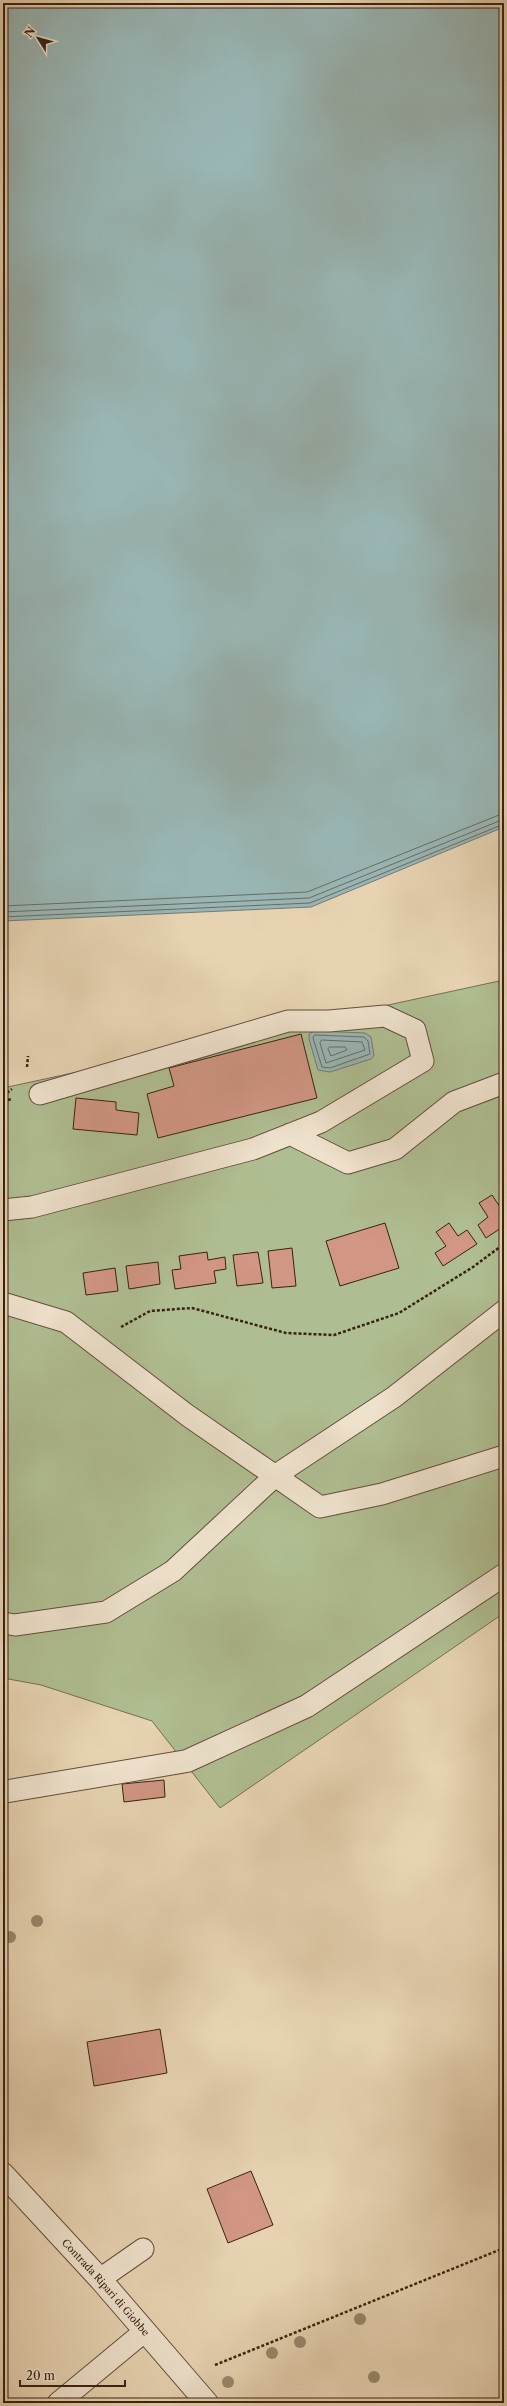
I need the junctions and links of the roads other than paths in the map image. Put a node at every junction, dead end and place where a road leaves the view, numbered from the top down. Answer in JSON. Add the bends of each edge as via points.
{"nodes":[{"id":1,"x":504,"y":1083,"type":"edge"},
{"id":2,"x":40,"y":1094,"type":"dead end"},
{"id":3,"x":290,"y":1134,"type":"junction"},
{"id":4,"x":3,"y":1210,"type":"edge"},
{"id":5,"x":3,"y":1303,"type":"edge"},
{"id":6,"x":504,"y":1311,"type":"edge"},
{"id":7,"x":504,"y":1456,"type":"edge"},
{"id":8,"x":276,"y":1475,"type":"junction"},
{"id":9,"x":504,"y":1575,"type":"edge"},
{"id":10,"x":3,"y":1623,"type":"edge"},
{"id":11,"x":3,"y":1792,"type":"edge"},
{"id":12,"x":3,"y":2174,"type":"edge"},
{"id":13,"x":143,"y":2249,"type":"dead end"},
{"id":14,"x":100,"y":2279,"type":"junction"},
{"id":15,"x":145,"y":2331,"type":"junction"},
{"id":16,"x":58,"y":2403,"type":"edge"},
{"id":17,"x":206,"y":2403,"type":"edge"}],
"edges":[{"from":1,"to":3,"type":"lane","via":[[454,1102],[395,1149],[348,1163]]},
{"from":2,"to":3,"type":"lane","via":[[288,1022],[385,1016],[416,1030],[423,1060],[321,1122]]},
{"from":3,"to":4,"type":"lane","via":[[238,1153],[32,1207]]},
{"from":5,"to":8,"type":"lane","via":[[66,1322],[187,1414]]},
{"from":6,"to":8,"type":"lane","via":[[394,1397]]},
{"from":7,"to":8,"type":"lane","via":[[382,1494],[320,1507]]},
{"from":8,"to":10,"type":"lane","via":[[173,1571],[106,1612],[15,1625]]},
{"from":9,"to":11,"type":"street","via":[[307,1706],[187,1761]]},
{"from":12,"to":14,"type":"street","name":"Contrada Ripari di Giobbe"},
{"from":13,"to":14,"type":"lane"},
{"from":14,"to":15,"type":"street","name":"Contrada Ripari di Giobbe"},
{"from":15,"to":16,"type":"lane"},
{"from":15,"to":17,"type":"street","name":"Contrada Ripari di Giobbe"}]}
